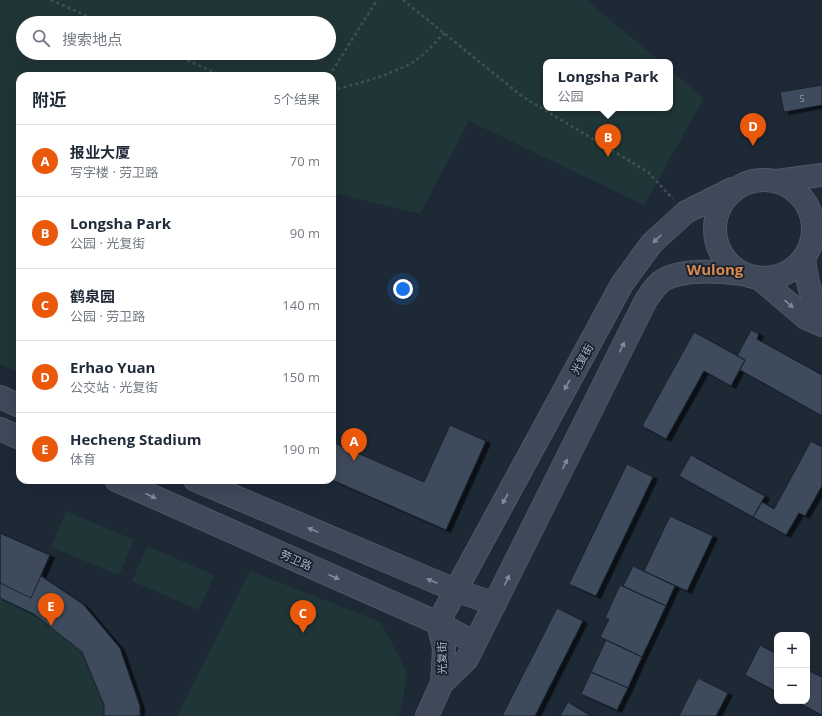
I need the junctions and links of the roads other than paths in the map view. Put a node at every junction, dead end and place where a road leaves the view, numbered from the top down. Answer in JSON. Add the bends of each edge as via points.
{"nodes":[{"id":1,"x":822,"y":175,"type":"edge"},
{"id":2,"x":777,"y":181,"type":"junction"},
{"id":3,"x":732,"y":190,"type":"junction"},
{"id":4,"x":812,"y":247,"type":"edge"},
{"id":5,"x":751,"y":276,"type":"junction"},
{"id":6,"x":822,"y":314,"type":"edge"},
{"id":7,"x":822,"y":325,"type":"edge"},
{"id":8,"x":0,"y":397,"type":"edge"},
{"id":9,"x":16,"y":404,"type":"edge"},
{"id":10,"x":0,"y":429,"type":"edge"},
{"id":11,"x":16,"y":436,"type":"edge"},
{"id":12,"x":125,"y":484,"type":"edge"},
{"id":13,"x":204,"y":484,"type":"edge"},
{"id":14,"x":455,"y":590,"type":"junction"},
{"id":15,"x":495,"y":604,"type":"junction"},
{"id":16,"x":438,"y":623,"type":"junction"},
{"id":17,"x":475,"y":643,"type":"junction"},
{"id":18,"x":442,"y":683,"type":"junction"},
{"id":19,"x":427,"y":716,"type":"edge"}],
"edges":[{"from":1,"to":2,"type":"main road"},
{"from":2,"to":3,"type":"main road","via":[[761,179]]},
{"from":2,"to":4,"type":"main road","via":[[794,188],[812,212]]},
{"from":3,"to":5,"type":"main road","via":[[719,208],[715,235],[720,251],[730,264]]},
{"from":3,"to":14,"type":"main road","name":"光复街","one_way":true,"via":[[686,212],[652,243],[622,284]]},
{"from":4,"to":5,"type":"main road","via":[[791,270],[776,277]]},
{"from":4,"to":6,"type":"main road","via":[[810,289]]},
{"from":5,"to":7,"type":"main road","one_way":true,"via":[[806,318]]},
{"from":15,"to":5,"type":"main road","name":"光复街","one_way":true,"via":[[646,300],[665,279],[682,274],[717,272]]},
{"from":8,"to":9,"type":"main road"},
{"from":10,"to":11,"type":"main road"},
{"from":12,"to":16,"type":"main road","name":"劳卫路","one_way":true},
{"from":14,"to":13,"type":"main road","one_way":true},
{"from":14,"to":15,"type":"main road"},
{"from":14,"to":16,"type":"main road","name":"光复街"},
{"from":15,"to":17,"type":"main road","name":"光复街"},
{"from":16,"to":17,"type":"main road","name":"劳卫路"},
{"from":16,"to":18,"type":"main road","name":"光复街","via":[[444,648]]},
{"from":17,"to":18,"type":"main road","name":"光复街","via":[[467,659]]},
{"from":18,"to":19,"type":"main road"}]}
